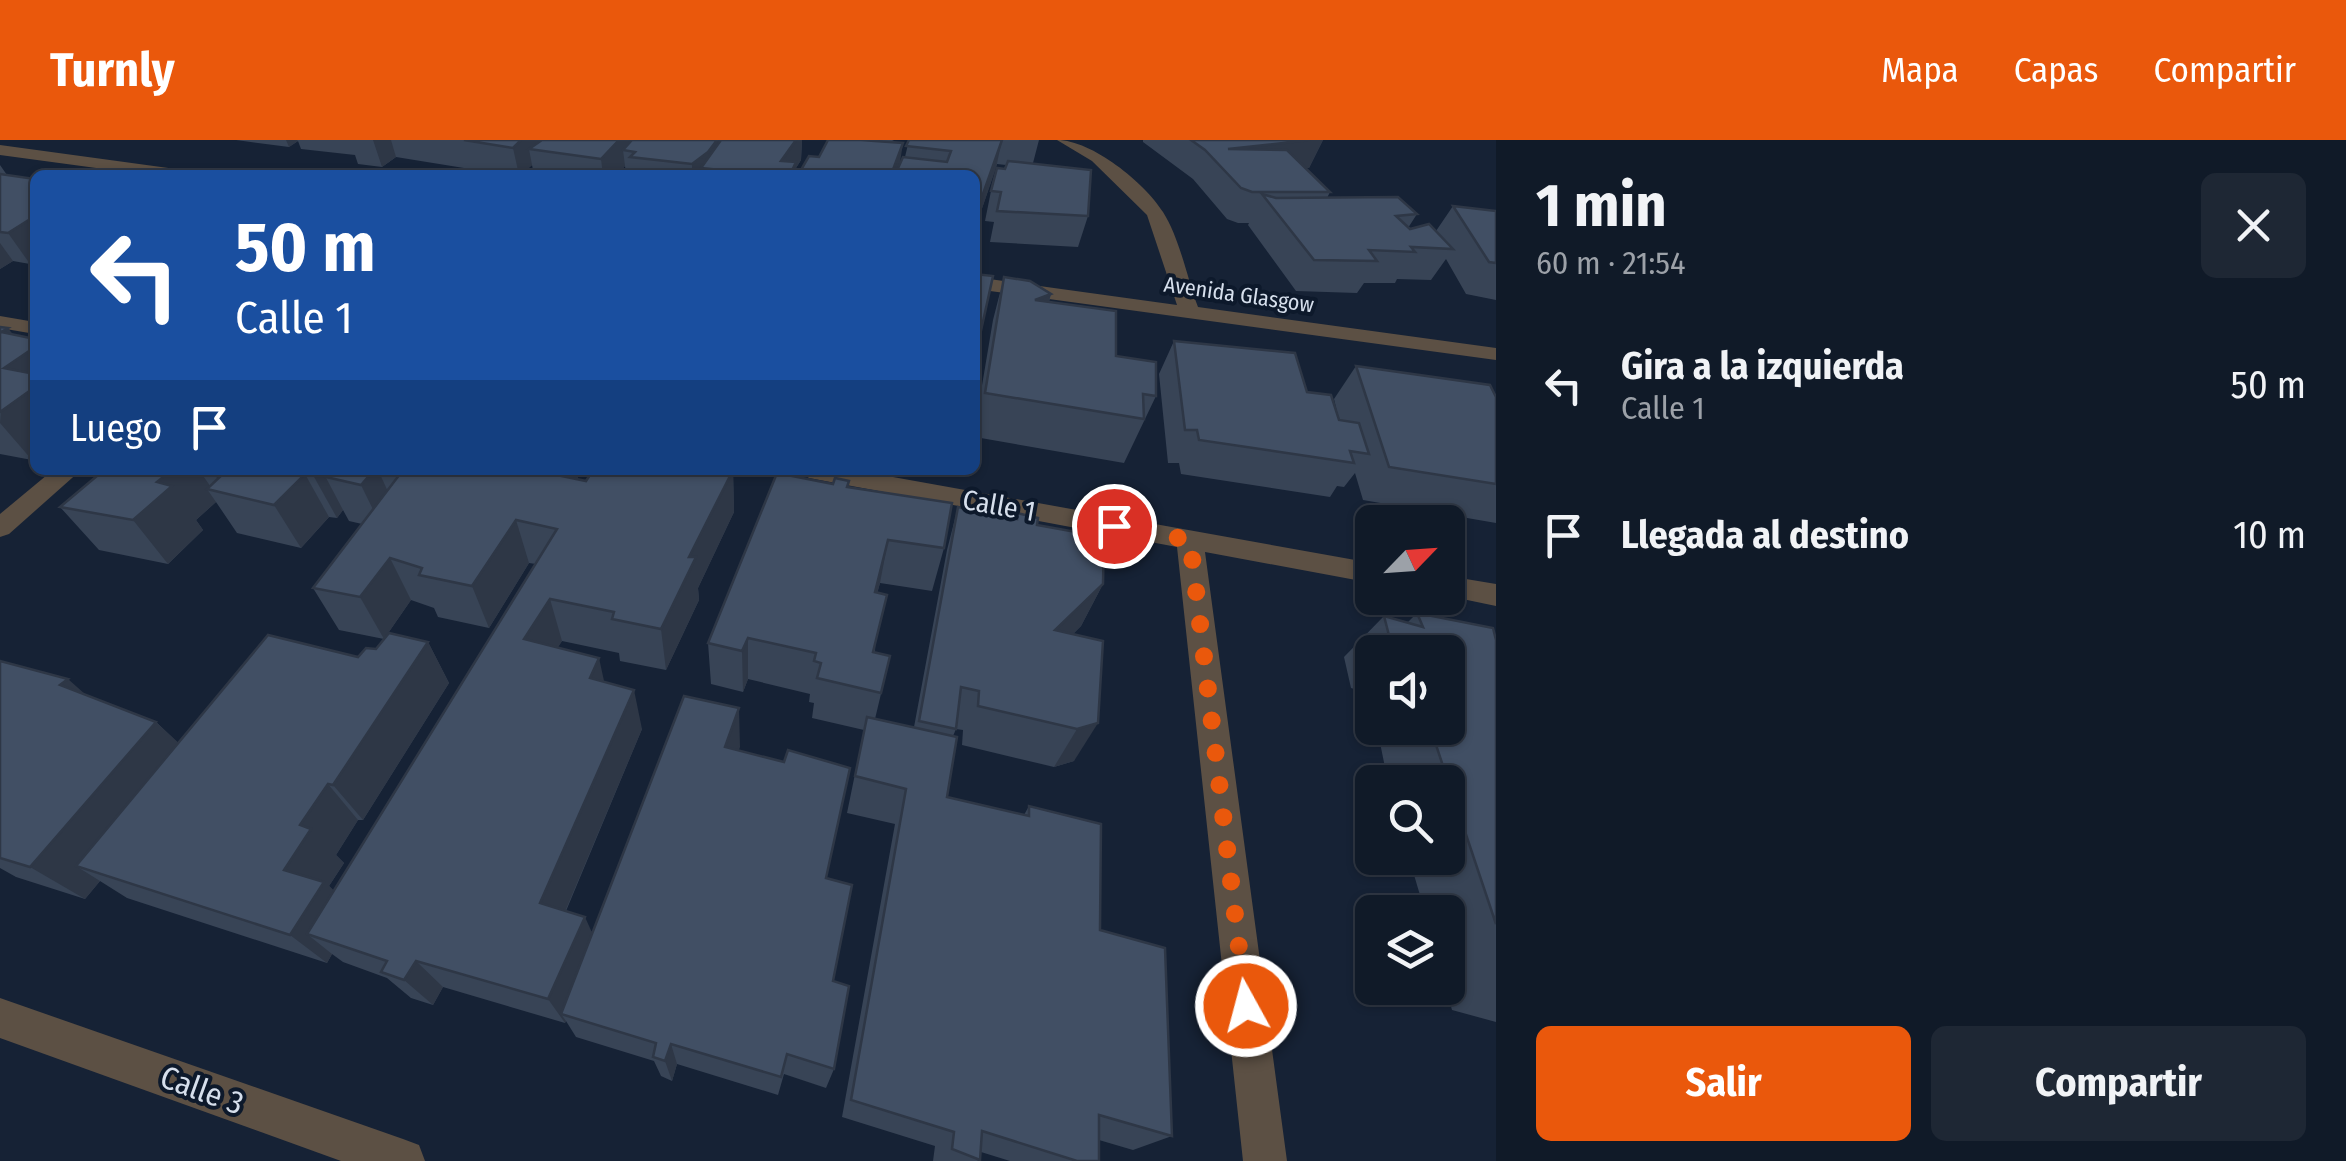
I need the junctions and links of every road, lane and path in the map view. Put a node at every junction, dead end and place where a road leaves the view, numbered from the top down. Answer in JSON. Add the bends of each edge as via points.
{"nodes":[{"id":1,"x":1066,"y":140,"type":"edge"},
{"id":2,"x":0,"y":150,"type":"edge"},
{"id":3,"x":146,"y":170,"type":"edge"},
{"id":4,"x":980,"y":284,"type":"edge"},
{"id":5,"x":1190,"y":312,"type":"junction"},
{"id":6,"x":0,"y":322,"type":"edge"},
{"id":7,"x":30,"y":327,"type":"edge"},
{"id":8,"x":1496,"y":354,"type":"edge"},
{"id":9,"x":63,"y":475,"type":"edge"},
{"id":10,"x":836,"y":475,"type":"edge"},
{"id":11,"x":0,"y":528,"type":"edge"},
{"id":12,"x":1190,"y":540,"type":"junction"},
{"id":13,"x":1355,"y":570,"type":"edge"},
{"id":14,"x":1465,"y":589,"type":"edge"},
{"id":15,"x":1496,"y":595,"type":"edge"},
{"id":16,"x":0,"y":1018,"type":"edge"},
{"id":17,"x":403,"y":1161,"type":"edge"},
{"id":18,"x":1264,"y":1161,"type":"edge"}],
"edges":[{"from":1,"to":5,"type":"street","via":[[1098,158],[1155,213]]},
{"from":2,"to":3,"type":"street"},
{"from":4,"to":5,"type":"street","name":"Avenida Glasgow"},
{"from":5,"to":8,"type":"street","name":"Avenida Glasgow"},
{"from":6,"to":7,"type":"street"},
{"from":9,"to":11,"type":"street"},
{"from":10,"to":12,"type":"street","name":"Calle 1"},
{"from":12,"to":13,"type":"street","name":"Calle 1"},
{"from":12,"to":18,"type":"street"},
{"from":14,"to":15,"type":"street"},
{"from":16,"to":17,"type":"street","name":"Calle 3"}]}
